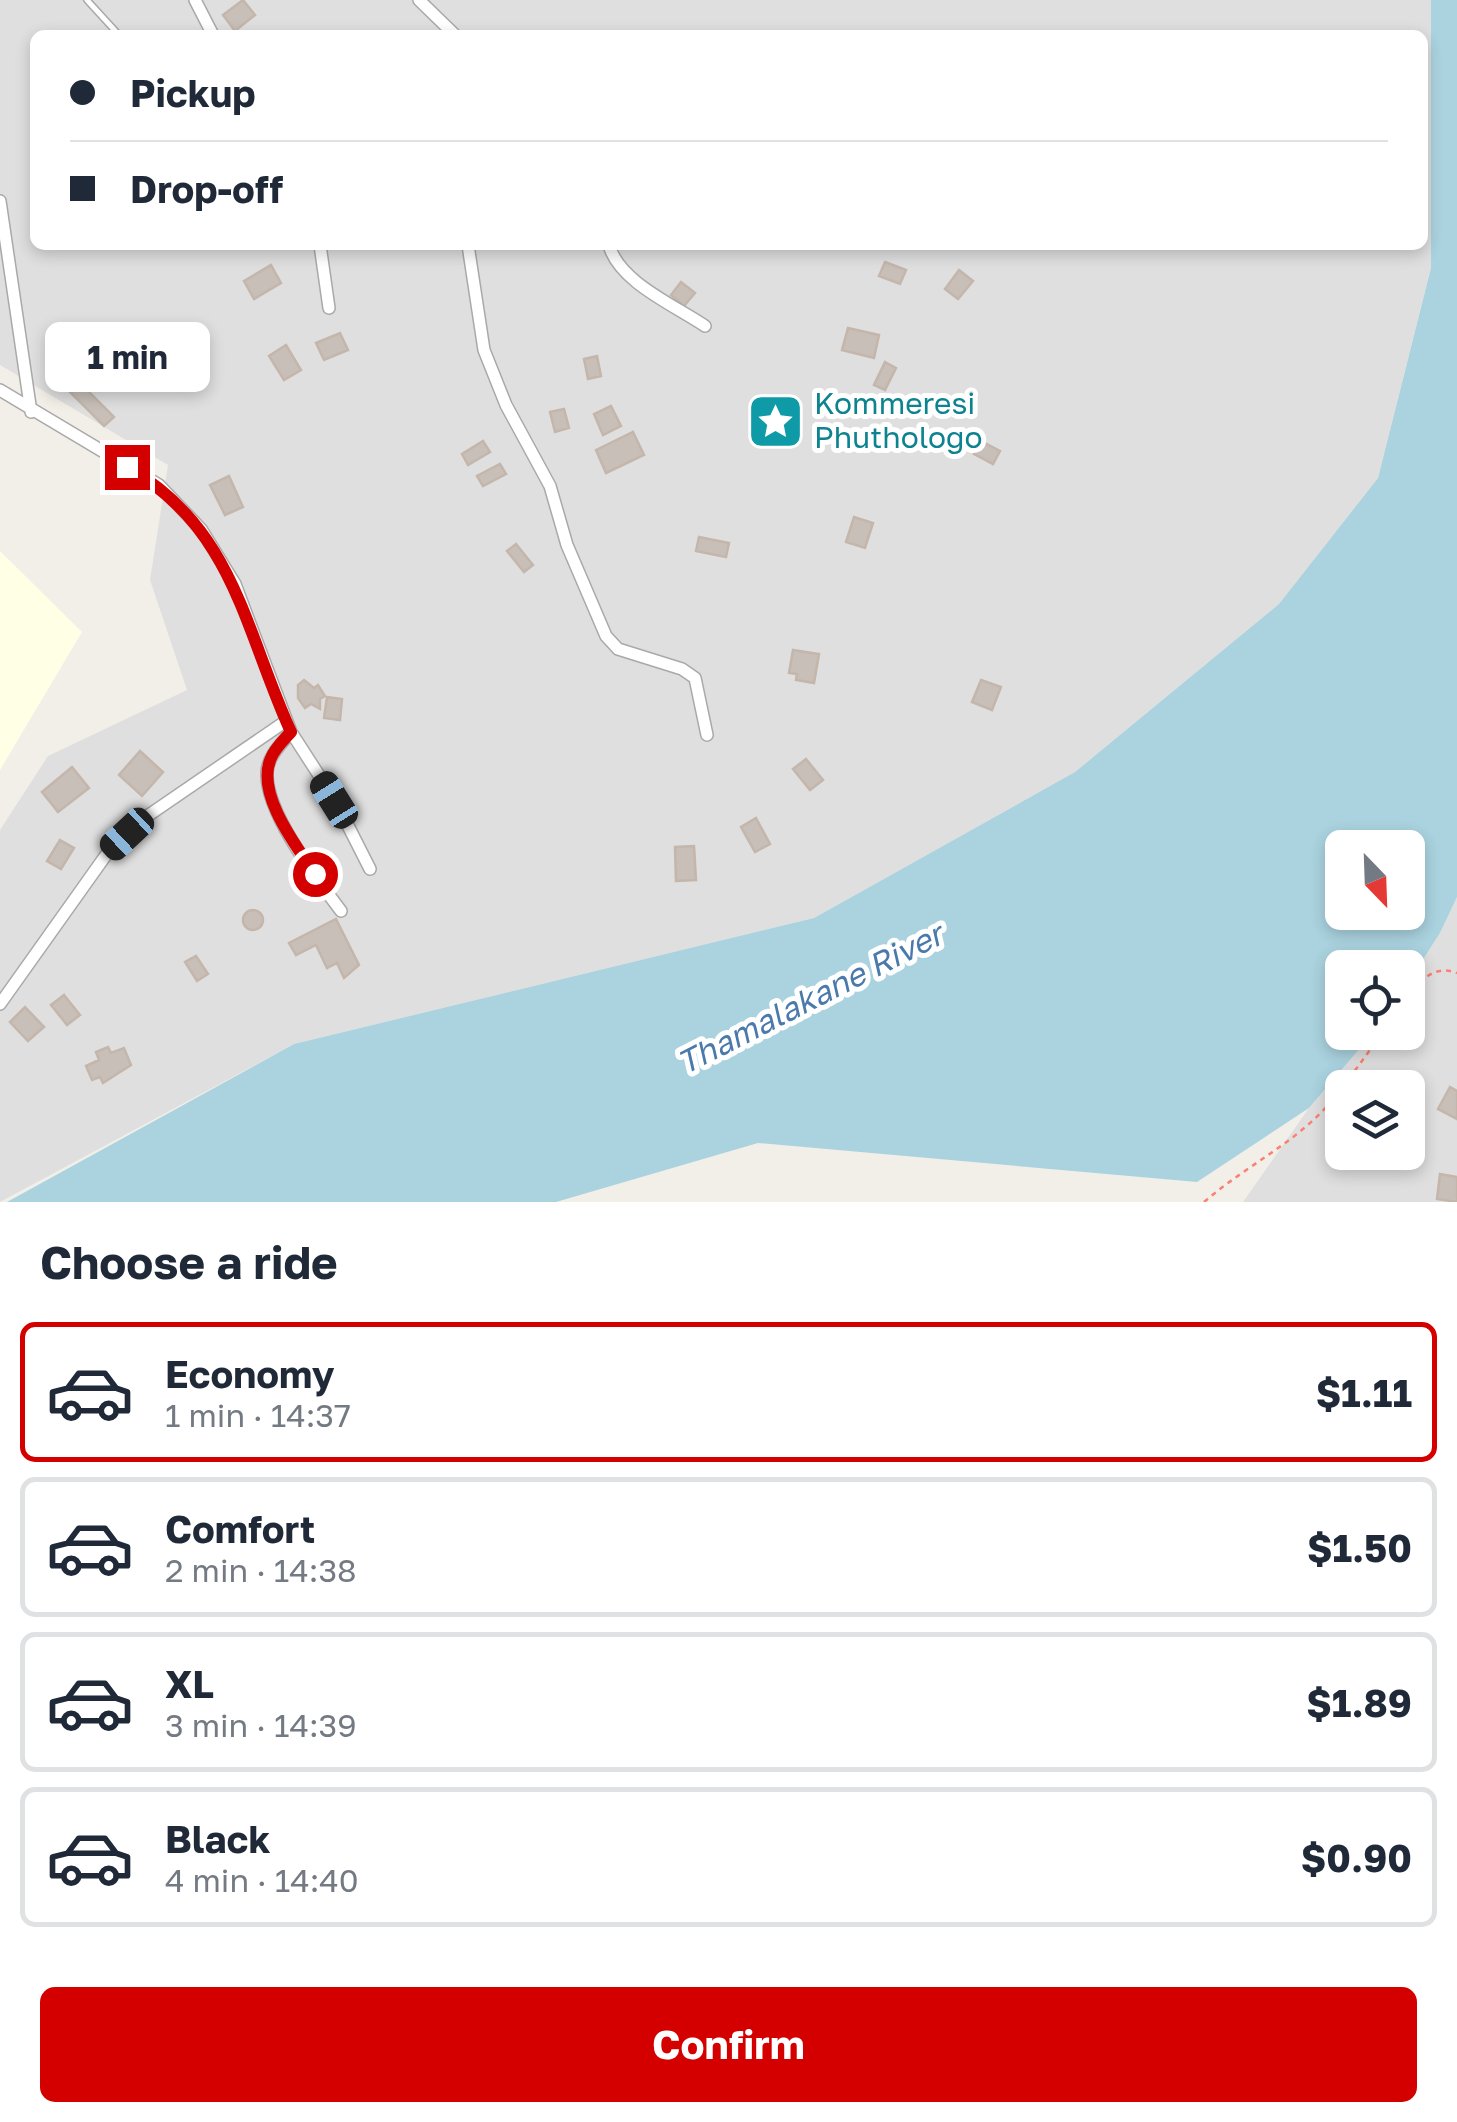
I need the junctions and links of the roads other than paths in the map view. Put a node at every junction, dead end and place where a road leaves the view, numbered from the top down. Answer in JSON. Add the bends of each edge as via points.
{"nodes":[{"id":1,"x":87,"y":0,"type":"edge"},
{"id":2,"x":195,"y":0,"type":"edge"},
{"id":3,"x":419,"y":0,"type":"edge"},
{"id":4,"x":114,"y":30,"type":"edge"},
{"id":5,"x":210,"y":30,"type":"edge"},
{"id":6,"x":450,"y":30,"type":"edge"},
{"id":7,"x":0,"y":201,"type":"edge"},
{"id":8,"x":321,"y":250,"type":"edge"},
{"id":9,"x":469,"y":250,"type":"edge"},
{"id":10,"x":611,"y":250,"type":"edge"},
{"id":11,"x":329,"y":308,"type":"dead end"},
{"id":12,"x":704,"y":326,"type":"dead end"},
{"id":13,"x":0,"y":390,"type":"edge"},
{"id":14,"x":31,"y":412,"type":"junction"},
{"id":15,"x":289,"y":727,"type":"junction"},
{"id":16,"x":707,"y":735,"type":"dead end"},
{"id":17,"x":370,"y":869,"type":"dead end"},
{"id":18,"x":341,"y":911,"type":"dead end"},
{"id":19,"x":0,"y":1004,"type":"edge"}],
"edges":[{"from":1,"to":4,"type":"lane"},
{"from":2,"to":5,"type":"street"},
{"from":3,"to":6,"type":"street"},
{"from":7,"to":14,"type":"street"},
{"from":8,"to":11,"type":"street"},
{"from":9,"to":16,"type":"street","via":[[484,350],[550,486],[595,615],[618,650],[695,678]]},
{"from":10,"to":12,"type":"street","via":[[626,272]]},
{"from":13,"to":14,"type":"street"},
{"from":14,"to":15,"type":"street","via":[[182,505],[235,584]]},
{"from":15,"to":17,"type":"street"},
{"from":15,"to":18,"type":"street","via":[[270,760],[270,788],[286,828]]},
{"from":15,"to":19,"type":"street","via":[[143,819],[111,848]]}]}
